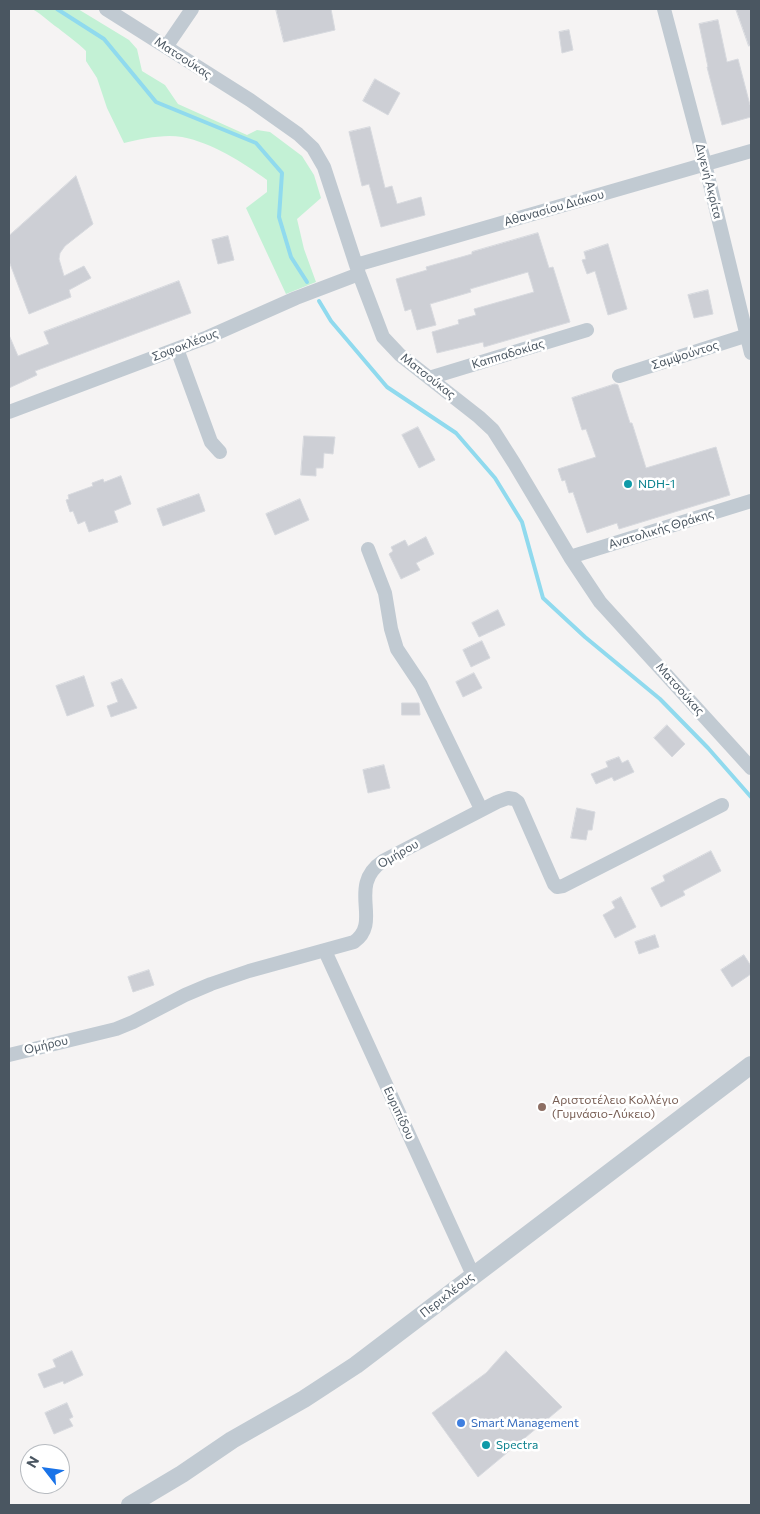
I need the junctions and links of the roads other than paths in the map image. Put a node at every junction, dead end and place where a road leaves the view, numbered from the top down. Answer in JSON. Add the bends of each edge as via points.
{"nodes":[{"id":1,"x":106,"y":9,"type":"edge"},
{"id":2,"x":192,"y":9,"type":"edge"},
{"id":3,"x":664,"y":9,"type":"edge"},
{"id":4,"x":166,"y":47,"type":"junction"},
{"id":5,"x":751,"y":151,"type":"edge"},
{"id":6,"x":705,"y":164,"type":"junction"},
{"id":7,"x":357,"y":270,"type":"junction"},
{"id":8,"x":587,"y":330,"type":"dead end"},
{"id":9,"x":749,"y":335,"type":"edge"},
{"id":10,"x":177,"y":349,"type":"junction"},
{"id":11,"x":751,"y":353,"type":"edge"},
{"id":12,"x":619,"y":376,"type":"dead end"},
{"id":13,"x":429,"y":378,"type":"junction"},
{"id":14,"x":9,"y":412,"type":"edge"},
{"id":15,"x":220,"y":452,"type":"dead end"},
{"id":16,"x":751,"y":501,"type":"edge"},
{"id":17,"x":368,"y":549,"type":"dead end"},
{"id":18,"x":570,"y":557,"type":"junction"},
{"id":19,"x":751,"y":768,"type":"edge"},
{"id":20,"x":722,"y":805,"type":"dead end"},
{"id":21,"x":481,"y":809,"type":"junction"},
{"id":22,"x":325,"y":951,"type":"junction"},
{"id":23,"x":9,"y":1055,"type":"edge"},
{"id":24,"x":751,"y":1066,"type":"edge"},
{"id":25,"x":474,"y":1275,"type":"junction"},
{"id":26,"x":130,"y":1505,"type":"edge"}],
"edges":[{"from":1,"to":4,"type":"street","name":"Ματσούκας"},
{"from":2,"to":4,"type":"street"},
{"from":3,"to":6,"type":"street","name":"Διγενή Ακρίτα"},
{"from":4,"to":7,"type":"street","name":"Ματσούκας","via":[[278,120],[313,148],[324,167]]},
{"from":5,"to":6,"type":"street","name":"Αθανασίου Διάκου"},
{"from":6,"to":7,"type":"street","name":"Αθανασίου Διάκου"},
{"from":6,"to":9,"type":"street","name":"Διγενή Ακρίτα"},
{"from":7,"to":10,"type":"street","name":"Σοφοκλέους"},
{"from":7,"to":13,"type":"street","name":"Ματσούκας","via":[[383,337]]},
{"from":8,"to":13,"type":"street","name":"Καππαδοκίας"},
{"from":9,"to":11,"type":"street","name":"Διγενή Ακρίτα"},
{"from":9,"to":12,"type":"street","name":"Σαμψούντος"},
{"from":10,"to":14,"type":"street","name":"Σοφοκλέους"},
{"from":10,"to":15,"type":"street","via":[[211,442]]},
{"from":13,"to":18,"type":"street","name":"Ματσούκας","via":[[478,417],[498,438]]},
{"from":16,"to":18,"type":"street","name":"Ανατολικής Θράκης"},
{"from":17,"to":21,"type":"street","via":[[385,593],[397,649],[421,685]]},
{"from":18,"to":19,"type":"street","name":"Ματσούκας","via":[[600,602]]},
{"from":20,"to":21,"type":"street","name":"Ομήρου","via":[[559,887],[554,884],[516,800],[505,799]]},
{"from":21,"to":22,"type":"street","name":"Ομήρου","via":[[374,868],[365,888],[363,932],[354,942]]},
{"from":22,"to":23,"type":"street","name":"Ομήρου","via":[[211,984],[126,1026]]},
{"from":22,"to":25,"type":"street","name":"Ευριπίδου"},
{"from":24,"to":25,"type":"street","name":"Περικλέους"},
{"from":25,"to":26,"type":"street","name":"Περικλέους","via":[[338,1377]]}]}
